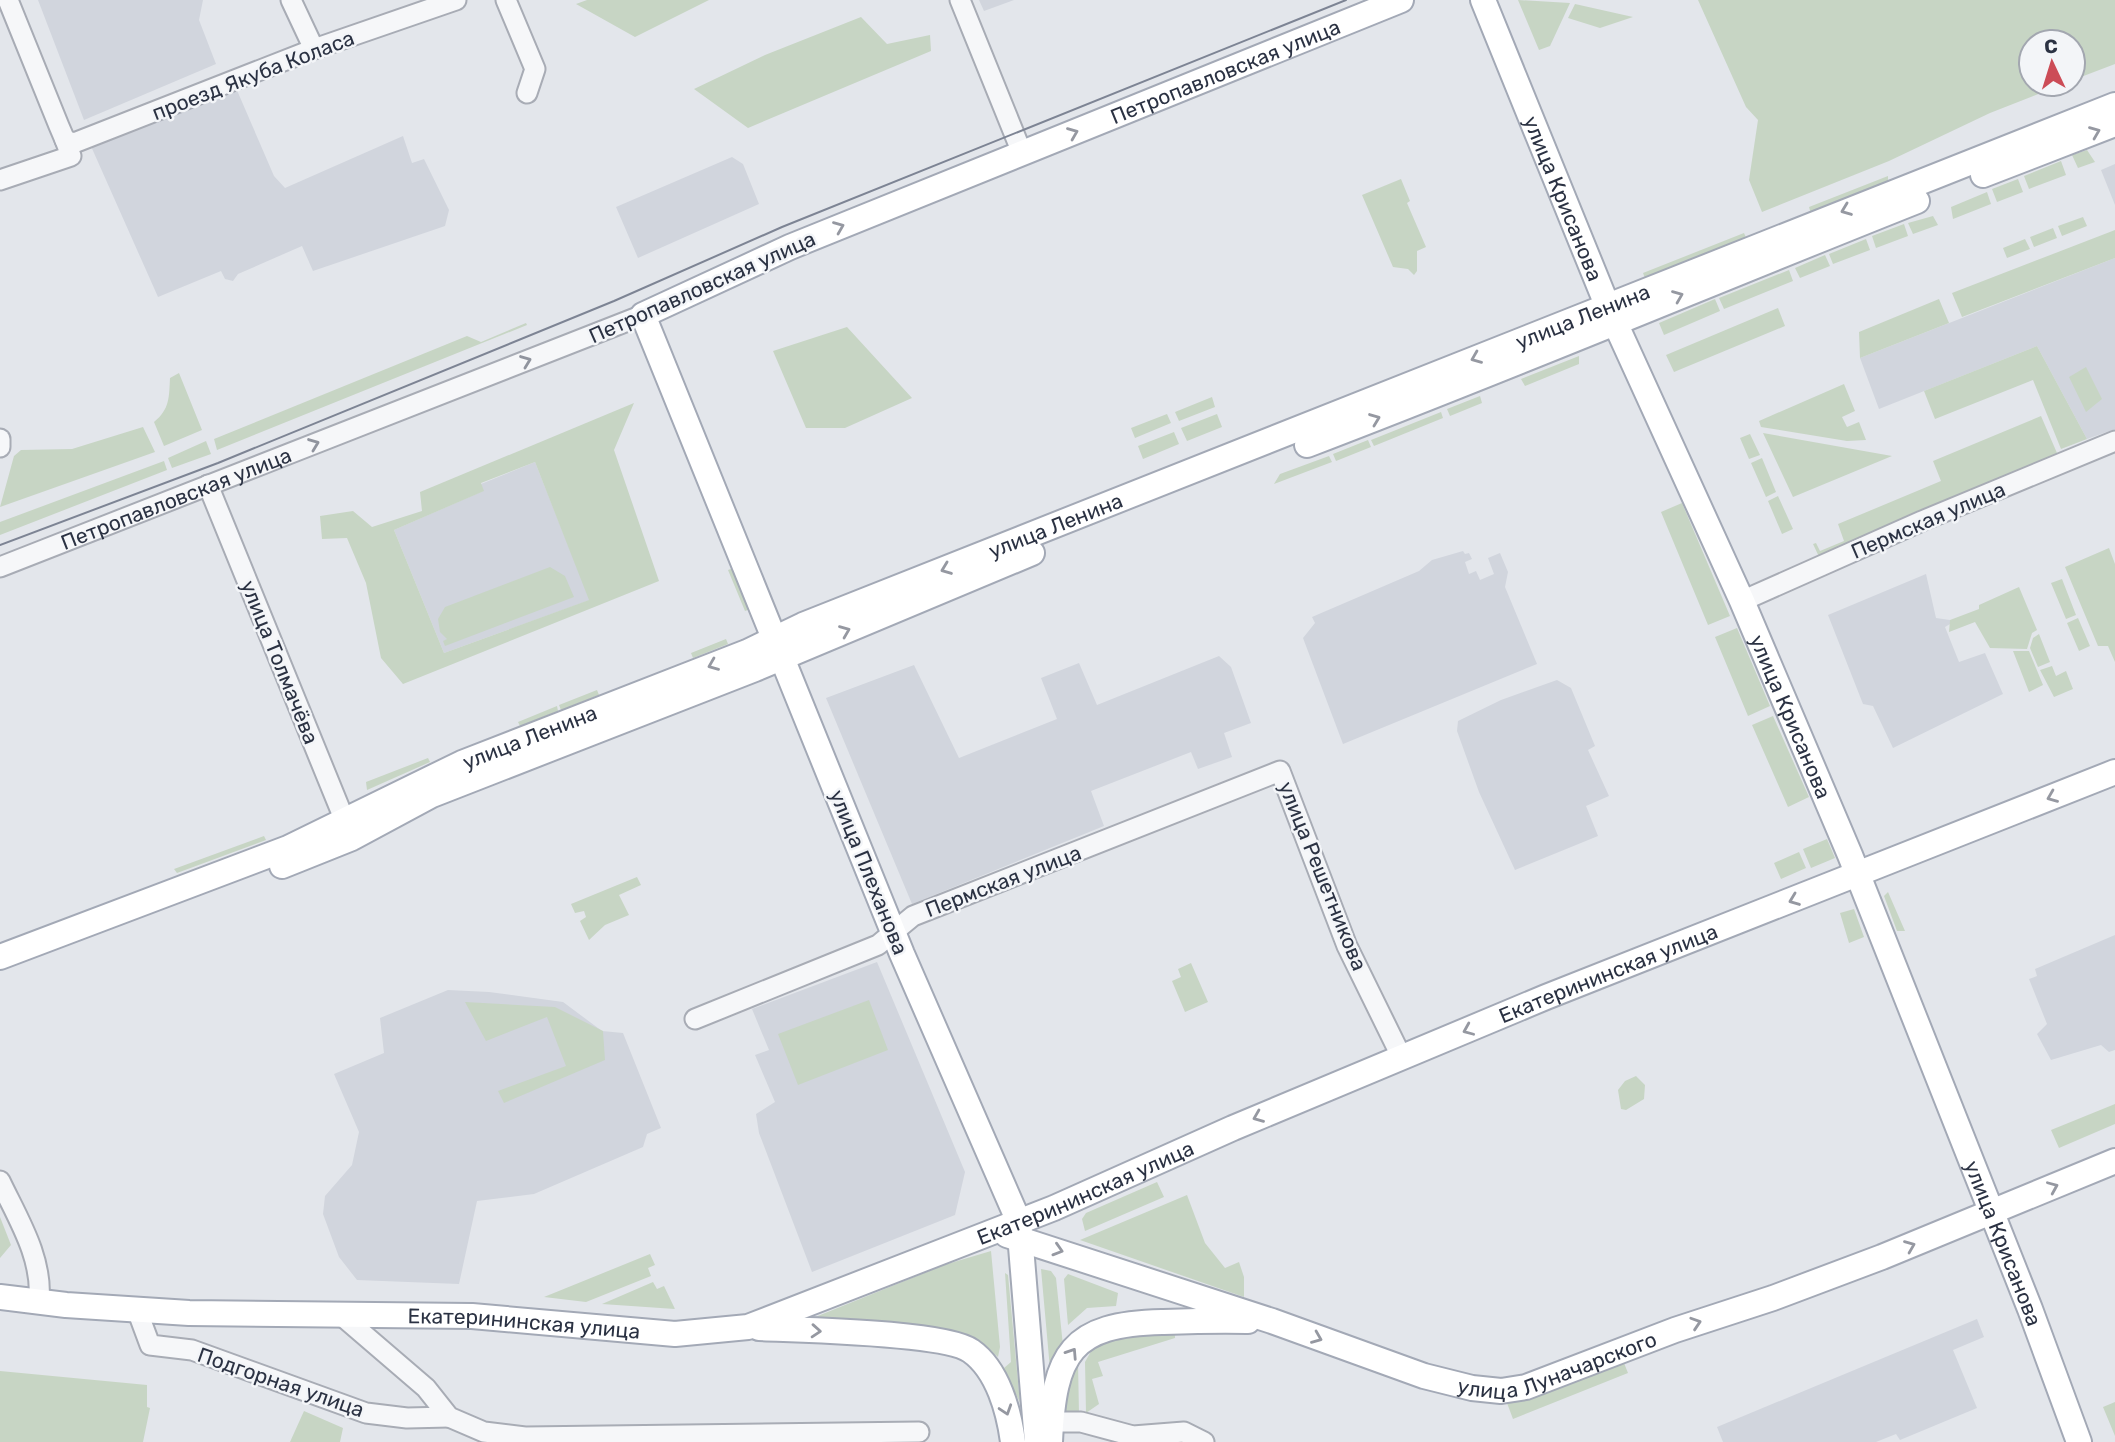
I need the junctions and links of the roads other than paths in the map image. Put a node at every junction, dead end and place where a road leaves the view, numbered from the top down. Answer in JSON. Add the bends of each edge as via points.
{"nodes":[{"id":1,"x":8,"y":0,"type":"edge"},
{"id":2,"x":291,"y":0,"type":"edge"},
{"id":3,"x":456,"y":0,"type":"edge"},
{"id":4,"x":506,"y":0,"type":"edge"},
{"id":5,"x":960,"y":0,"type":"edge"},
{"id":6,"x":1401,"y":0,"type":"edge"},
{"id":7,"x":1483,"y":0,"type":"edge"},
{"id":8,"x":314,"y":49,"type":"junction"},
{"id":9,"x":527,"y":93,"type":"dead end"},
{"id":10,"x":2115,"y":105,"type":"edge"},
{"id":11,"x":2115,"y":124,"type":"edge"},
{"id":12,"x":62,"y":133,"type":"junction"},
{"id":13,"x":1022,"y":153,"type":"junction"},
{"id":14,"x":0,"y":180,"type":"edge"},
{"id":15,"x":1611,"y":314,"type":"junction"},
{"id":16,"x":643,"y":316,"type":"junction"},
{"id":17,"x":0,"y":439,"type":"edge"},
{"id":18,"x":2115,"y":441,"type":"edge"},
{"id":19,"x":0,"y":447,"type":"edge"},
{"id":20,"x":208,"y":485,"type":"junction"},
{"id":21,"x":0,"y":567,"type":"edge"},
{"id":22,"x":1742,"y":601,"type":"junction"},
{"id":23,"x":779,"y":648,"type":"junction"},
{"id":24,"x":1280,"y":771,"type":"joint"},
{"id":25,"x":2115,"y":772,"type":"edge"},
{"id":26,"x":348,"y":829,"type":"junction"},
{"id":27,"x":1857,"y":875,"type":"junction"},
{"id":28,"x":894,"y":931,"type":"junction"},
{"id":29,"x":0,"y":957,"type":"edge"},
{"id":30,"x":0,"y":974,"type":"edge"},
{"id":31,"x":695,"y":1019,"type":"dead end"},
{"id":32,"x":1402,"y":1058,"type":"junction"},
{"id":33,"x":2115,"y":1161,"type":"edge"},
{"id":34,"x":0,"y":1181,"type":"edge"},
{"id":35,"x":1992,"y":1212,"type":"junction"},
{"id":36,"x":1020,"y":1230,"type":"junction"},
{"id":37,"x":0,"y":1297,"type":"edge"},
{"id":38,"x":39,"y":1301,"type":"junction"},
{"id":39,"x":137,"y":1310,"type":"junction"},
{"id":40,"x":341,"y":1315,"type":"junction"},
{"id":41,"x":1272,"y":1321,"type":"junction"},
{"id":42,"x":748,"y":1327,"type":"junction"},
{"id":43,"x":449,"y":1417,"type":"junction"},
{"id":44,"x":919,"y":1432,"type":"dead end"},
{"id":45,"x":1051,"y":1432,"type":"edge"},
{"id":46,"x":1013,"y":1442,"type":"edge"},
{"id":47,"x":1037,"y":1442,"type":"edge"},
{"id":48,"x":1204,"y":1442,"type":"edge"},
{"id":49,"x":2079,"y":1442,"type":"edge"}],
"edges":[{"from":1,"to":12,"type":"street"},
{"from":2,"to":8,"type":"street"},
{"from":3,"to":8,"type":"street","name":"проезд Якуба Коласа"},
{"from":4,"to":9,"type":"street","via":[[535,69]]},
{"from":5,"to":13,"type":"street"},
{"from":13,"to":6,"type":"main road","name":"Петропавловская улица","one_way":true},
{"from":7,"to":15,"type":"main road","name":"улица Крисанова"},
{"from":8,"to":12,"type":"street","name":"проезд Якуба Коласа","via":[[86,141],[74,143]]},
{"from":10,"to":15,"type":"main road","name":"улица Ленина","one_way":true},
{"from":15,"to":11,"type":"main road","name":"улица Ленина","one_way":true},
{"from":12,"to":14,"type":"street","via":[[71,156]]},
{"from":16,"to":13,"type":"main road","name":"Петропавловская улица","one_way":true,"via":[[790,247]]},
{"from":15,"to":22,"type":"main road","name":"улица Крисанова"},
{"from":15,"to":23,"type":"main road","name":"улица Ленина","via":[[1498,372]]},
{"from":20,"to":16,"type":"street","name":"Петропавловская улица","one_way":true},
{"from":16,"to":23,"type":"main road","name":"улица Плеханова"},
{"from":17,"to":19,"type":"street"},
{"from":18,"to":22,"type":"street","name":"Пермская улица"},
{"from":20,"to":21,"type":"street","name":"Петропавловская улица"},
{"from":20,"to":26,"type":"street","name":"улица Толмачёва"},
{"from":22,"to":27,"type":"main road","name":"улица Крисанова"},
{"from":23,"to":26,"type":"main road","name":"улица Ленина"},
{"from":23,"to":28,"type":"main road","name":"улица Плеханова"},
{"from":24,"to":28,"type":"street","name":"Пермская улица","via":[[913,916]]},
{"from":24,"to":32,"type":"street","name":"улица Решетникова","via":[[1347,946]]},
{"from":25,"to":27,"type":"main road","name":"Екатерининская улица","one_way":true},
{"from":26,"to":29,"type":"main road","name":"улица Ленина"},
{"from":26,"to":30,"type":"main road","name":"улица Ленина"},
{"from":27,"to":32,"type":"main road","name":"Екатерининская улица","one_way":true},
{"from":27,"to":35,"type":"main road","name":"улица Крисанова"},
{"from":28,"to":31,"type":"street","name":"Пермская улица","via":[[878,945]]},
{"from":28,"to":36,"type":"main road","name":"улица Плеханова"},
{"from":32,"to":36,"type":"main road","name":"Екатерининская улица","one_way":true},
{"from":35,"to":33,"type":"main road","name":"улица Луначарского","one_way":true},
{"from":34,"to":38,"type":"street","via":[[27,1237],[40,1277]]},
{"from":41,"to":35,"type":"main road","name":"улица Луначарского","one_way":true,"via":[[1449,1383],[1511,1390],[1773,1298]]},
{"from":35,"to":49,"type":"main road","name":"улица Крисанова"},
{"from":36,"to":41,"type":"main road","name":"улица Луначарского","one_way":true},
{"from":36,"to":42,"type":"main road","name":"Екатерининская улица","via":[[992,1233]]},
{"from":36,"to":47,"type":"main road","name":"улица Плеханова"},
{"from":37,"to":38,"type":"main road","name":"Екатерининская улица"},
{"from":38,"to":39,"type":"main road","name":"Екатерининская улица"},
{"from":39,"to":40,"type":"main road","name":"Екатерининская улица"},
{"from":39,"to":43,"type":"street","name":"Подгорная улица","via":[[150,1345],[192,1350],[366,1413]]},
{"from":40,"to":42,"type":"main road","name":"Екатерининская улица","via":[[472,1315],[675,1334]]},
{"from":40,"to":43,"type":"street","name":"Подгорная улица","via":[[426,1388]]},
{"from":45,"to":41,"type":"main road","one_way":true,"via":[[1066,1362],[1079,1342],[1095,1331],[1151,1322]]},
{"from":42,"to":46,"type":"main road","one_way":true,"via":[[933,1340],[966,1348],[980,1359],[994,1381]]},
{"from":43,"to":44,"type":"street","name":"Подгорная улица","via":[[509,1437]]},
{"from":45,"to":48,"type":"street","via":[[1081,1423],[1133,1436],[1184,1432]]}]}
